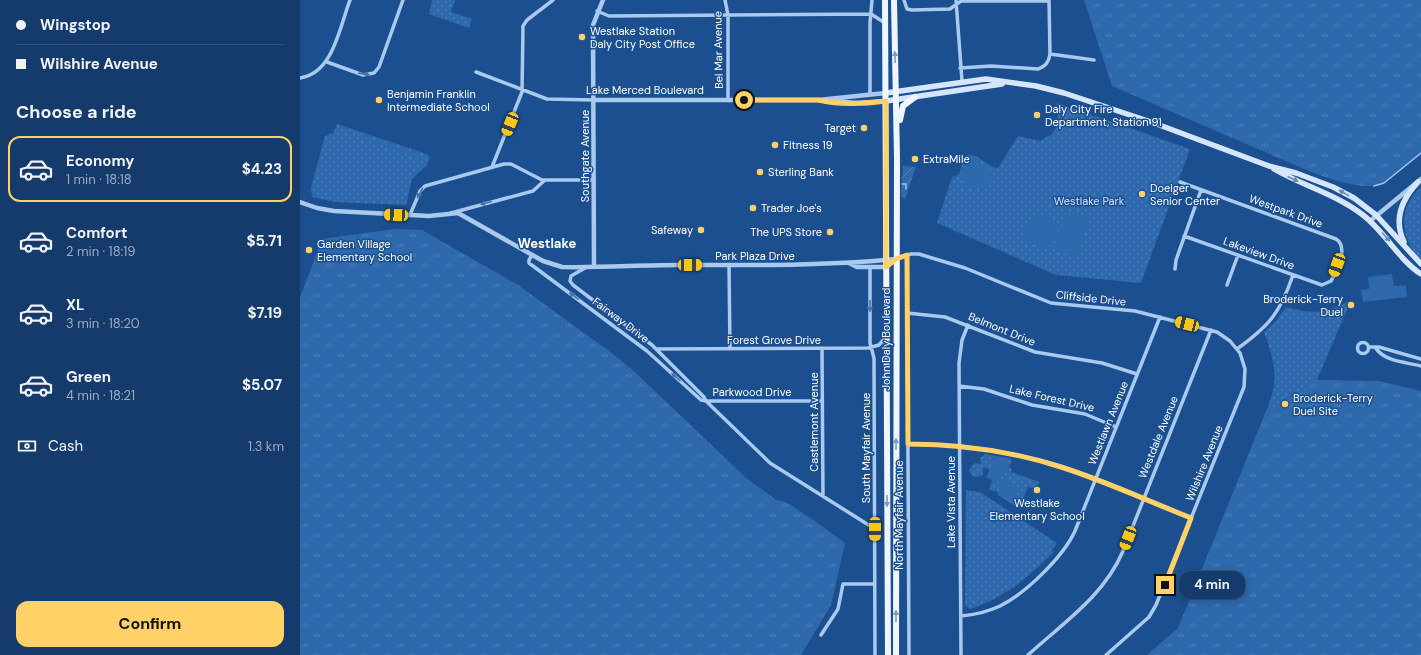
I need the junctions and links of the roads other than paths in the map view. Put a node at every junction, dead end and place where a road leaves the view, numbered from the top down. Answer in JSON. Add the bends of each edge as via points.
{"nodes":[{"id":1,"x":350,"y":0,"type":"edge"},
{"id":2,"x":402,"y":0,"type":"edge"},
{"id":3,"x":553,"y":0,"type":"edge"},
{"id":4,"x":602,"y":0,"type":"edge"},
{"id":5,"x":725,"y":0,"type":"edge"},
{"id":6,"x":872,"y":0,"type":"edge"},
{"id":7,"x":886,"y":0,"type":"edge"},
{"id":8,"x":894,"y":0,"type":"edge"},
{"id":9,"x":904,"y":0,"type":"edge"},
{"id":10,"x":956,"y":0,"type":"edge"},
{"id":11,"x":1050,"y":1,"type":"edge"},
{"id":12,"x":956,"y":5,"type":"junction"},
{"id":13,"x":597,"y":11,"type":"junction"},
{"id":14,"x":871,"y":14,"type":"junction"},
{"id":15,"x":728,"y":15,"type":"junction"},
{"id":16,"x":885,"y":23,"type":"junction"},
{"id":17,"x":1050,"y":54,"type":"junction"},
{"id":18,"x":1094,"y":60,"type":"dead end"},
{"id":19,"x":327,"y":62,"type":"junction"},
{"id":20,"x":960,"y":68,"type":"junction"},
{"id":21,"x":476,"y":72,"type":"dead end"},
{"id":22,"x":300,"y":78,"type":"edge"},
{"id":23,"x":962,"y":81,"type":"junction"},
{"id":24,"x":1009,"y":83,"type":"junction"},
{"id":25,"x":978,"y":86,"type":"junction"},
{"id":26,"x":522,"y":89,"type":"junction"},
{"id":27,"x":955,"y":90,"type":"junction"},
{"id":28,"x":896,"y":92,"type":"junction"},
{"id":29,"x":886,"y":93,"type":"junction"},
{"id":30,"x":870,"y":94,"type":"junction"},
{"id":31,"x":915,"y":97,"type":"junction"},
{"id":32,"x":594,"y":100,"type":"junction"},
{"id":33,"x":728,"y":100,"type":"junction"},
{"id":34,"x":818,"y":100,"type":"junction"},
{"id":35,"x":896,"y":100,"type":"junction"},
{"id":36,"x":886,"y":101,"type":"junction"},
{"id":37,"x":896,"y":162,"type":"junction"},
{"id":38,"x":1269,"y":166,"type":"junction"},
{"id":39,"x":492,"y":167,"type":"junction"},
{"id":40,"x":545,"y":180,"type":"junction"},
{"id":41,"x":594,"y":180,"type":"junction"},
{"id":42,"x":1419,"y":180,"type":"edge"},
{"id":43,"x":1180,"y":182,"type":"dead end"},
{"id":44,"x":1201,"y":190,"type":"junction"},
{"id":45,"x":300,"y":202,"type":"edge"},
{"id":46,"x":450,"y":213,"type":"junction"},
{"id":47,"x":410,"y":215,"type":"junction"},
{"id":48,"x":1376,"y":215,"type":"junction"},
{"id":49,"x":1370,"y":221,"type":"junction"},
{"id":50,"x":1184,"y":236,"type":"junction"},
{"id":51,"x":1407,"y":249,"type":"junction"},
{"id":52,"x":532,"y":255,"type":"junction"},
{"id":53,"x":907,"y":255,"type":"junction"},
{"id":54,"x":1238,"y":255,"type":"junction"},
{"id":55,"x":896,"y":259,"type":"junction"},
{"id":56,"x":849,"y":263,"type":"junction"},
{"id":57,"x":886,"y":264,"type":"junction"},
{"id":58,"x":1421,"y":264,"type":"edge"},
{"id":59,"x":729,"y":265,"type":"junction"},
{"id":60,"x":586,"y":267,"type":"junction"},
{"id":61,"x":594,"y":267,"type":"junction"},
{"id":62,"x":870,"y":267,"type":"junction"},
{"id":63,"x":1175,"y":269,"type":"dead end"},
{"id":64,"x":1421,"y":274,"type":"edge"},
{"id":65,"x":1293,"y":275,"type":"junction"},
{"id":66,"x":1327,"y":284,"type":"joint"},
{"id":67,"x":1228,"y":285,"type":"dead end"},
{"id":68,"x":907,"y":313,"type":"junction"},
{"id":69,"x":1160,"y":317,"type":"junction"},
{"id":70,"x":968,"y":325,"type":"junction"},
{"id":71,"x":1211,"y":330,"type":"junction"},
{"id":72,"x":886,"y":336,"type":"junction"},
{"id":73,"x":1368,"y":347,"type":"dead end"},
{"id":74,"x":1375,"y":347,"type":"junction"},
{"id":75,"x":822,"y":348,"type":"junction"},
{"id":76,"x":870,"y":348,"type":"junction"},
{"id":77,"x":657,"y":349,"type":"junction"},
{"id":78,"x":730,"y":349,"type":"junction"},
{"id":79,"x":1237,"y":349,"type":"junction"},
{"id":80,"x":1421,"y":359,"type":"edge"},
{"id":81,"x":1421,"y":366,"type":"edge"},
{"id":82,"x":1137,"y":374,"type":"junction"},
{"id":83,"x":959,"y":386,"type":"junction"},
{"id":84,"x":706,"y":401,"type":"junction"},
{"id":85,"x":822,"y":401,"type":"junction"},
{"id":86,"x":1116,"y":427,"type":"junction"},
{"id":87,"x":908,"y":444,"type":"junction"},
{"id":88,"x":960,"y":446,"type":"junction"},
{"id":89,"x":1095,"y":479,"type":"junction"},
{"id":90,"x":823,"y":496,"type":"junction"},
{"id":91,"x":1143,"y":499,"type":"junction"},
{"id":92,"x":1191,"y":518,"type":"junction"},
{"id":93,"x":875,"y":529,"type":"junction"},
{"id":94,"x":875,"y":584,"type":"junction"},
{"id":95,"x":961,"y":616,"type":"junction"},
{"id":96,"x":821,"y":635,"type":"dead end"},
{"id":97,"x":875,"y":655,"type":"edge"},
{"id":98,"x":888,"y":655,"type":"edge"},
{"id":99,"x":896,"y":655,"type":"edge"},
{"id":100,"x":909,"y":655,"type":"edge"},
{"id":101,"x":961,"y":655,"type":"edge"},
{"id":102,"x":1028,"y":655,"type":"edge"},
{"id":103,"x":1106,"y":655,"type":"edge"}],
"edges":[{"from":1,"to":19,"type":"street"},
{"from":19,"to":2,"type":"street","one_way":true,"via":[[363,75],[374,73],[379,67]]},
{"from":3,"to":26,"type":"street","via":[[523,26]]},
{"from":4,"to":13,"type":"street","name":"Southgate Avenue"},
{"from":5,"to":15,"type":"street","name":"Bel Mar Avenue"},
{"from":6,"to":14,"type":"street"},
{"from":7,"to":16,"type":"main road","name":"John Daly Boulevard"},
{"from":28,"to":8,"type":"main road","name":"John Daly Boulevard","one_way":true},
{"from":9,"to":12,"type":"street","via":[[907,9],[950,9]]},
{"from":10,"to":12,"type":"street"},
{"from":11,"to":12,"type":"street","via":[[961,2]]},
{"from":11,"to":17,"type":"street"},
{"from":12,"to":20,"type":"street"},
{"from":13,"to":15,"type":"street","via":[[609,16]]},
{"from":13,"to":32,"type":"street","name":"Southgate Avenue","via":[[593,26]]},
{"from":14,"to":15,"type":"street"},
{"from":14,"to":16,"type":"street"},
{"from":14,"to":30,"type":"street"},
{"from":15,"to":33,"type":"street","name":"Bel Mar Avenue"},
{"from":16,"to":29,"type":"main road","name":"John Daly Boulevard"},
{"from":17,"to":18,"type":"street"},
{"from":17,"to":20,"type":"street","via":[[1047,64],[1038,69],[997,66]]},
{"from":19,"to":22,"type":"street","via":[[317,72]]},
{"from":20,"to":23,"type":"street"},
{"from":21,"to":26,"type":"street","name":"Lake Merced Boulevard"},
{"from":23,"to":24,"type":"main road","name":"Lake Merced Boulevard","via":[[990,79]]},
{"from":23,"to":25,"type":"main road"},
{"from":23,"to":27,"type":"main road"},
{"from":23,"to":28,"type":"main road","name":"Lake Merced Boulevard"},
{"from":24,"to":25,"type":"main road","name":"Lake Merced Boulevard"},
{"from":24,"to":38,"type":"main road","name":"Lake Merced Boulevard","via":[[1064,93]]},
{"from":25,"to":27,"type":"main road","name":"Lake Merced Boulevard"},
{"from":26,"to":32,"type":"street","name":"Lake Merced Boulevard","via":[[550,100]]},
{"from":26,"to":39,"type":"street"},
{"from":27,"to":31,"type":"main road","name":"Lake Merced Boulevard"},
{"from":28,"to":29,"type":"main road","name":"Lake Merced Boulevard"},
{"from":28,"to":35,"type":"main road","name":"John Daly Boulevard"},
{"from":29,"to":30,"type":"street","name":"Lake Merced Boulevard"},
{"from":29,"to":36,"type":"main road","name":"John Daly Boulevard"},
{"from":30,"to":34,"type":"street","name":"Lake Merced Boulevard"},
{"from":31,"to":35,"type":"main road","name":"Lake Merced Boulevard"},
{"from":31,"to":37,"type":"main road","via":[[906,102],[900,112],[900,150]]},
{"from":32,"to":33,"type":"street","name":"Lake Merced Boulevard"},
{"from":32,"to":41,"type":"street","name":"Southgate Avenue"},
{"from":33,"to":34,"type":"street","name":"Lake Merced Boulevard"},
{"from":34,"to":36,"type":"street","name":"Lake Merced Boulevard"},
{"from":35,"to":36,"type":"main road","name":"Lake Merced Boulevard"},
{"from":35,"to":37,"type":"main road","name":"John Daly Boulevard"},
{"from":36,"to":57,"type":"main road","name":"John Daly Boulevard"},
{"from":37,"to":55,"type":"main road","name":"John Daly Boulevard"},
{"from":48,"to":38,"type":"main road","name":"Lake Merced Boulevard","one_way":true,"via":[[1333,186],[1296,172]]},
{"from":38,"to":49,"type":"main road","name":"Lake Merced Boulevard","one_way":true,"via":[[1289,178],[1338,199]]},
{"from":39,"to":40,"type":"street","via":[[509,164]]},
{"from":39,"to":47,"type":"street","one_way":true,"via":[[422,188]]},
{"from":40,"to":41,"type":"street"},
{"from":40,"to":46,"type":"street","one_way":true,"via":[[535,190]]},
{"from":41,"to":61,"type":"street","name":"Southgate Avenue"},
{"from":42,"to":48,"type":"street"},
{"from":42,"to":51,"type":"main road","via":[[1407,195],[1399,215],[1400,233]]},
{"from":43,"to":44,"type":"street","name":"Westpark Drive"},
{"from":44,"to":50,"type":"street"},
{"from":44,"to":66,"type":"street","name":"Westpark Drive","via":[[1339,240],[1342,252],[1332,279]]},
{"from":45,"to":47,"type":"street","name":"Park Plaza Drive","via":[[334,211]]},
{"from":46,"to":47,"type":"street","name":"Park Plaza Drive","via":[[434,216]]},
{"from":46,"to":52,"type":"street","name":"Park Plaza Drive","via":[[466,217]]},
{"from":48,"to":49,"type":"street"},
{"from":48,"to":51,"type":"main road","name":"Lake Merced Boulevard"},
{"from":49,"to":64,"type":"main road","name":"Lake Merced Boulevard","one_way":true},
{"from":50,"to":54,"type":"street","name":"Lakeview Drive"},
{"from":50,"to":63,"type":"street"},
{"from":51,"to":58,"type":"main road","name":"Lake Merced Boulevard"},
{"from":52,"to":60,"type":"street","name":"Park Plaza Drive","via":[[552,265]]},
{"from":84,"to":52,"type":"street","name":"Fairway Drive","one_way":true,"via":[[701,400],[642,347],[529,263]]},
{"from":53,"to":55,"type":"street","name":"Cliffside Drive"},
{"from":53,"to":68,"type":"street","name":"North Mayfair Avenue"},
{"from":53,"to":69,"type":"street","name":"Cliffside Drive","via":[[919,254],[955,265],[1051,303],[1135,311]]},
{"from":54,"to":65,"type":"street","name":"Lakeview Drive"},
{"from":54,"to":67,"type":"street"},
{"from":55,"to":57,"type":"street","name":"Park Plaza Drive"},
{"from":99,"to":55,"type":"main road","name":"John Daly Boulevard","one_way":true},
{"from":56,"to":57,"type":"street","name":"Park Plaza Drive","via":[[862,260]]},
{"from":56,"to":59,"type":"street","name":"Park Plaza Drive"},
{"from":56,"to":62,"type":"street","name":"Park Plaza Drive","via":[[857,267]]},
{"from":57,"to":62,"type":"street","name":"Park Plaza Drive"},
{"from":57,"to":72,"type":"main road","name":"John Daly Boulevard"},
{"from":59,"to":61,"type":"street","name":"Park Plaza Drive"},
{"from":59,"to":78,"type":"street"},
{"from":60,"to":61,"type":"street","name":"Park Plaza Drive"},
{"from":60,"to":77,"type":"street","name":"Fairway Drive","via":[[572,274],[570,279],[573,285]]},
{"from":62,"to":76,"type":"street","name":"South Mayfair Avenue","one_way":true},
{"from":65,"to":66,"type":"street","name":"Lakeview Drive","via":[[1319,284]]},
{"from":65,"to":79,"type":"street","via":[[1277,314]]},
{"from":68,"to":70,"type":"street","name":"Belmont Drive","via":[[938,316]]},
{"from":68,"to":87,"type":"street","name":"North Mayfair Avenue"},
{"from":69,"to":71,"type":"street","name":"Cliffside Drive"},
{"from":69,"to":82,"type":"street","name":"Westlawn Avenue"},
{"from":70,"to":82,"type":"street","name":"Belmont Drive","via":[[1035,352],[1093,361]]},
{"from":70,"to":83,"type":"street","name":"Lake Vista Avenue","via":[[960,351]]},
{"from":71,"to":79,"type":"street","name":"Cliffside Drive","via":[[1226,337]]},
{"from":71,"to":91,"type":"street","name":"Westdale Avenue"},
{"from":72,"to":76,"type":"street","via":[[879,345]]},
{"from":72,"to":98,"type":"main road","name":"John Daly Boulevard","one_way":true},
{"from":73,"to":74,"type":"street"},
{"from":74,"to":80,"type":"street"},
{"from":74,"to":81,"type":"street","via":[[1384,356]]},
{"from":75,"to":76,"type":"street","name":"Forest Grove Drive"},
{"from":75,"to":78,"type":"street","name":"Forest Grove Drive"},
{"from":75,"to":85,"type":"street","name":"Castlemont Avenue"},
{"from":76,"to":93,"type":"street","name":"South Mayfair Avenue","via":[[874,358]]},
{"from":77,"to":78,"type":"street","name":"Forest Grove Drive"},
{"from":77,"to":84,"type":"street","name":"Fairway Drive"},
{"from":79,"to":92,"type":"street","name":"Wilshire Avenue","via":[[1245,369],[1244,387]]},
{"from":82,"to":86,"type":"street","name":"Westlawn Avenue"},
{"from":83,"to":86,"type":"street","name":"Lake Forest Drive","via":[[984,389],[1032,405],[1085,414]]},
{"from":83,"to":88,"type":"street","name":"Lake Vista Avenue"},
{"from":84,"to":85,"type":"street","name":"Parkwood Drive"},
{"from":84,"to":90,"type":"street","name":"Fairway Drive","via":[[770,463]]},
{"from":85,"to":90,"type":"street","name":"Castlemont Avenue"},
{"from":86,"to":89,"type":"street","name":"Westlawn Avenue"},
{"from":87,"to":88,"type":"street"},
{"from":87,"to":100,"type":"street","name":"North Mayfair Avenue"},
{"from":88,"to":89,"type":"street","via":[[1017,455]]},
{"from":88,"to":95,"type":"street","name":"Lake Vista Avenue"},
{"from":89,"to":91,"type":"street"},
{"from":89,"to":95,"type":"street","name":"Westlawn Avenue","via":[[1071,540],[1052,564],[1005,604],[986,612]]},
{"from":90,"to":93,"type":"street","name":"Fairway Drive"},
{"from":91,"to":92,"type":"street"},
{"from":91,"to":102,"type":"street","name":"Westdale Avenue","via":[[1120,557],[1104,584],[1087,603]]},
{"from":92,"to":103,"type":"street","name":"Wilshire Avenue","via":[[1153,611]]},
{"from":93,"to":94,"type":"street","name":"South Mayfair Avenue"},
{"from":94,"to":96,"type":"street","via":[[843,584],[838,609]]},
{"from":94,"to":97,"type":"street","name":"South Mayfair Avenue"},
{"from":95,"to":101,"type":"street","name":"Lake Vista Avenue"}]}
